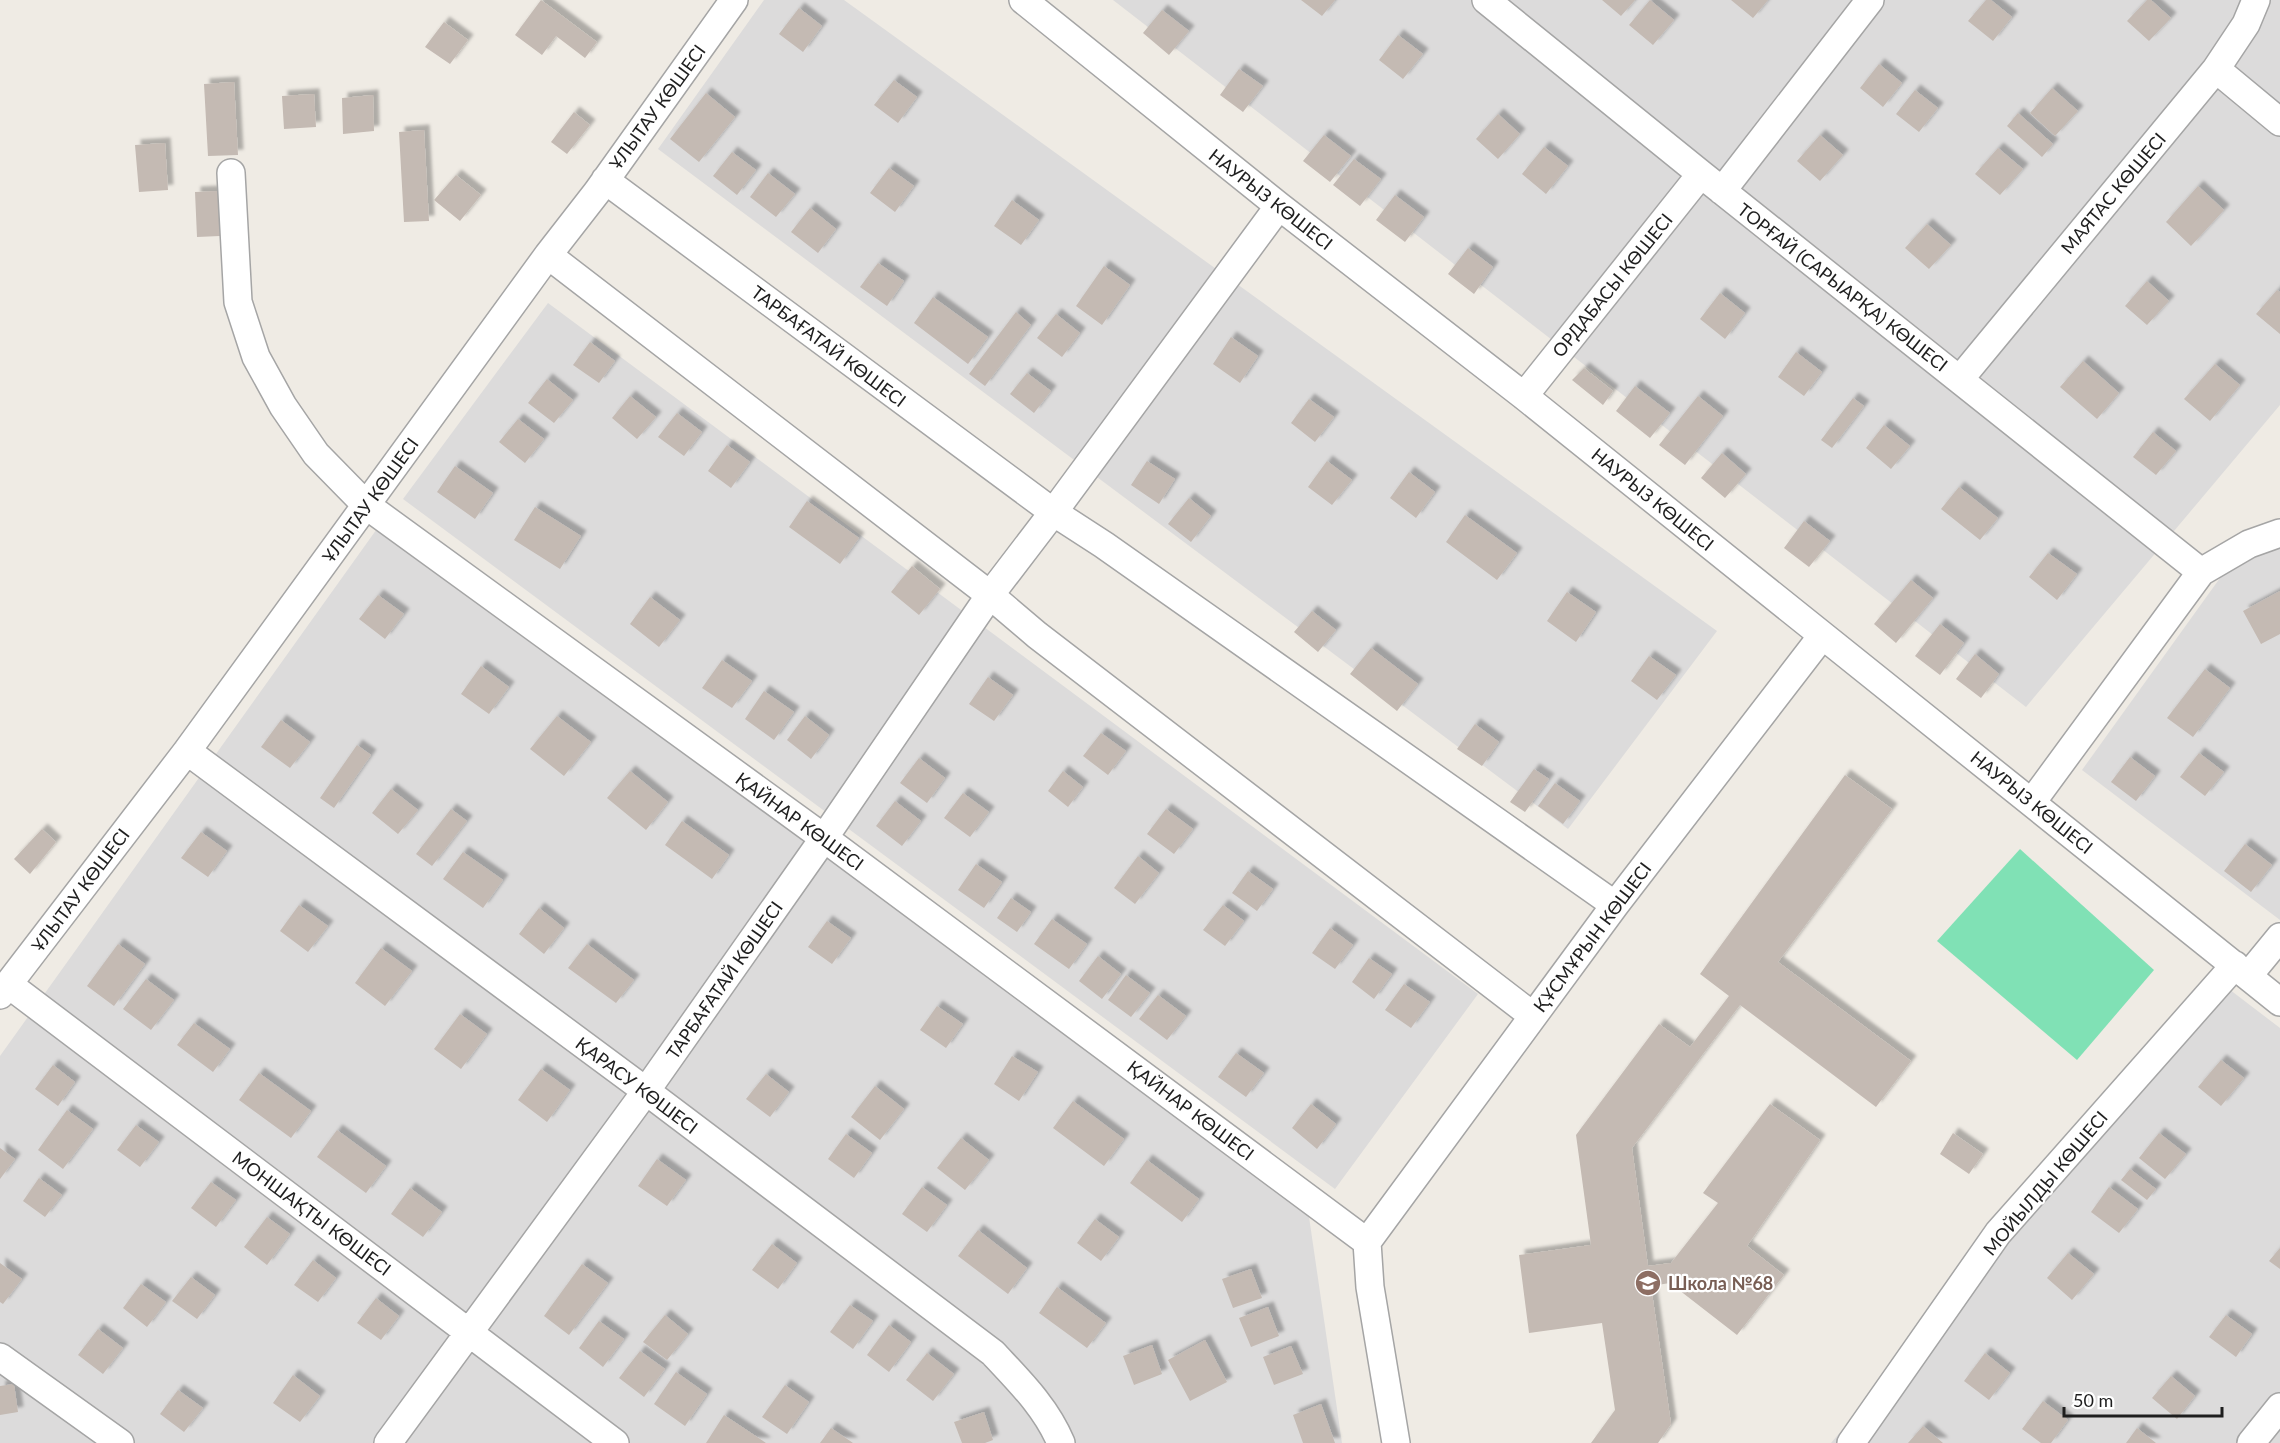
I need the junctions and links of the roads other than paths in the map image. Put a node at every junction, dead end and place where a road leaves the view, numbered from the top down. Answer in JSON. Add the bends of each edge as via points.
{"nodes":[{"id":1,"x":734,"y":0,"type":"edge"},
{"id":2,"x":1023,"y":0,"type":"edge"},
{"id":3,"x":1486,"y":0,"type":"edge"},
{"id":4,"x":1870,"y":0,"type":"edge"},
{"id":5,"x":2256,"y":0,"type":"edge"},
{"id":6,"x":2216,"y":69,"type":"junction"},
{"id":7,"x":2280,"y":122,"type":"edge"},
{"id":8,"x":231,"y":173,"type":"dead end"},
{"id":9,"x":1701,"y":174,"type":"junction"},
{"id":10,"x":605,"y":180,"type":"junction"},
{"id":11,"x":1722,"y":191,"type":"junction"},
{"id":12,"x":1279,"y":206,"type":"junction"},
{"id":13,"x":548,"y":255,"type":"junction"},
{"id":14,"x":1960,"y":379,"type":"junction"},
{"id":15,"x":1524,"y":396,"type":"junction"},
{"id":16,"x":366,"y":505,"type":"junction"},
{"id":17,"x":1053,"y":512,"type":"junction"},
{"id":18,"x":2280,"y":533,"type":"edge"},
{"id":19,"x":2201,"y":572,"type":"junction"},
{"id":20,"x":990,"y":595,"type":"junction"},
{"id":21,"x":1822,"y":636,"type":"junction"},
{"id":22,"x":187,"y":751,"type":"junction"},
{"id":23,"x":2032,"y":802,"type":"junction"},
{"id":24,"x":824,"y":838,"type":"junction"},
{"id":25,"x":1615,"y":905,"type":"junction"},
{"id":26,"x":2280,"y":937,"type":"edge"},
{"id":27,"x":2241,"y":971,"type":"junction"},
{"id":28,"x":4,"y":989,"type":"edge"},
{"id":29,"x":2280,"y":1002,"type":"edge"},
{"id":30,"x":1533,"y":1016,"type":"junction"},
{"id":31,"x":646,"y":1091,"type":"junction"},
{"id":32,"x":1368,"y":1242,"type":"junction"},
{"id":33,"x":469,"y":1332,"type":"junction"},
{"id":34,"x":0,"y":1357,"type":"edge"},
{"id":35,"x":2280,"y":1407,"type":"edge"},
{"id":36,"x":120,"y":1443,"type":"edge"},
{"id":37,"x":388,"y":1443,"type":"edge"},
{"id":38,"x":615,"y":1443,"type":"edge"},
{"id":39,"x":1061,"y":1443,"type":"edge"},
{"id":40,"x":1396,"y":1443,"type":"edge"},
{"id":41,"x":1851,"y":1443,"type":"edge"},
{"id":42,"x":2251,"y":1443,"type":"edge"}],
"edges":[{"from":1,"to":10,"type":"street","name":"ҰЛЫТАУ КӨШЕСІ"},
{"from":2,"to":12,"type":"street","name":"НАУРЫЗ КӨШЕСІ"},
{"from":3,"to":9,"type":"street","name":"ТОРҒАЙ (САРЫАРҚА) КӨШЕСІ"},
{"from":4,"to":11,"type":"street"},
{"from":5,"to":6,"type":"street","name":"МАЯТАС КӨШЕСІ","via":[[2246,24]]},
{"from":6,"to":7,"type":"street"},
{"from":6,"to":14,"type":"street","name":"МАЯТАС КӨШЕСІ"},
{"from":8,"to":16,"type":"street","name":"ҚАЙНАР КӨШЕСІ","via":[[238,302],[256,357],[316,454]]},
{"from":9,"to":11,"type":"street","name":"ТОРҒАЙ (САРЫАРҚА) КӨШЕСІ"},
{"from":9,"to":15,"type":"street","name":"ОРДАБАСЫ КӨШЕСІ"},
{"from":10,"to":13,"type":"street","name":"ҰЛЫТАУ КӨШЕСІ"},
{"from":10,"to":17,"type":"street","name":"ТАРБАҒАТАЙ КӨШЕСІ"},
{"from":11,"to":14,"type":"street","name":"ТОРҒАЙ (САРЫАРҚА) КӨШЕСІ"},
{"from":12,"to":15,"type":"street","name":"НАУРЫЗ КӨШЕСІ"},
{"from":12,"to":17,"type":"street","name":"ТАРБАҒАТАЙ КӨШЕСІ"},
{"from":13,"to":16,"type":"street","name":"ҰЛЫТАУ КӨШЕСІ"},
{"from":13,"to":20,"type":"street"},
{"from":14,"to":19,"type":"street","name":"ТОРҒАЙ (САРЫАРҚА) КӨШЕСІ"},
{"from":15,"to":21,"type":"street","name":"НАУРЫЗ КӨШЕСІ"},
{"from":16,"to":22,"type":"street","name":"ҰЛЫТАУ КӨШЕСІ"},
{"from":16,"to":24,"type":"street","name":"ҚАЙНАР КӨШЕСІ"},
{"from":17,"to":20,"type":"street","name":"ТАРБАҒАТАЙ КӨШЕСІ"},
{"from":17,"to":25,"type":"street"},
{"from":18,"to":19,"type":"street","via":[[2249,544]]},
{"from":19,"to":23,"type":"street"},
{"from":20,"to":24,"type":"street","name":"ТАРБАҒАТАЙ КӨШЕСІ"},
{"from":20,"to":30,"type":"street"},
{"from":21,"to":23,"type":"street","name":"НАУРЫЗ КӨШЕСІ"},
{"from":21,"to":25,"type":"street","name":"ҚҰСМҰРЫН КӨШЕСІ"},
{"from":22,"to":28,"type":"street","name":"ҰЛЫТАУ КӨШЕСІ"},
{"from":22,"to":31,"type":"street","name":"ҚАРАСУ КӨШЕСІ"},
{"from":23,"to":27,"type":"street","name":"НАУРЫЗ КӨШЕСІ"},
{"from":24,"to":31,"type":"street","name":"ТАРБАҒАТАЙ КӨШЕСІ"},
{"from":24,"to":32,"type":"street","name":"ҚАЙНАР КӨШЕСІ"},
{"from":25,"to":30,"type":"street","name":"ҚҰСМҰРЫН КӨШЕСІ"},
{"from":26,"to":27,"type":"street","name":"МОЙЫЛДЫ КӨШЕСІ"},
{"from":27,"to":29,"type":"street","name":"НАУРЫЗ КӨШЕСІ"},
{"from":27,"to":41,"type":"street","name":"МОЙЫЛДЫ КӨШЕСІ","via":[[1998,1233]]},
{"from":28,"to":33,"type":"street","name":"МОНШАҚТЫ КӨШЕСІ"},
{"from":30,"to":32,"type":"street","name":"ҚҰСМҰРЫН КӨШЕСІ"},
{"from":31,"to":33,"type":"street","name":"ТАРБАҒАТАЙ КӨШЕСІ"},
{"from":31,"to":39,"type":"street","name":"ҚАРАСУ КӨШЕСІ","via":[[993,1353],[1030,1392],[1053,1424]]},
{"from":32,"to":40,"type":"street","via":[[1370,1287]]},
{"from":33,"to":37,"type":"street","name":"ТАРБАҒАТАЙ КӨШЕСІ"},
{"from":33,"to":38,"type":"street","name":"МОНШАҚТЫ КӨШЕСІ"},
{"from":34,"to":36,"type":"street"},
{"from":35,"to":42,"type":"street"}]}
